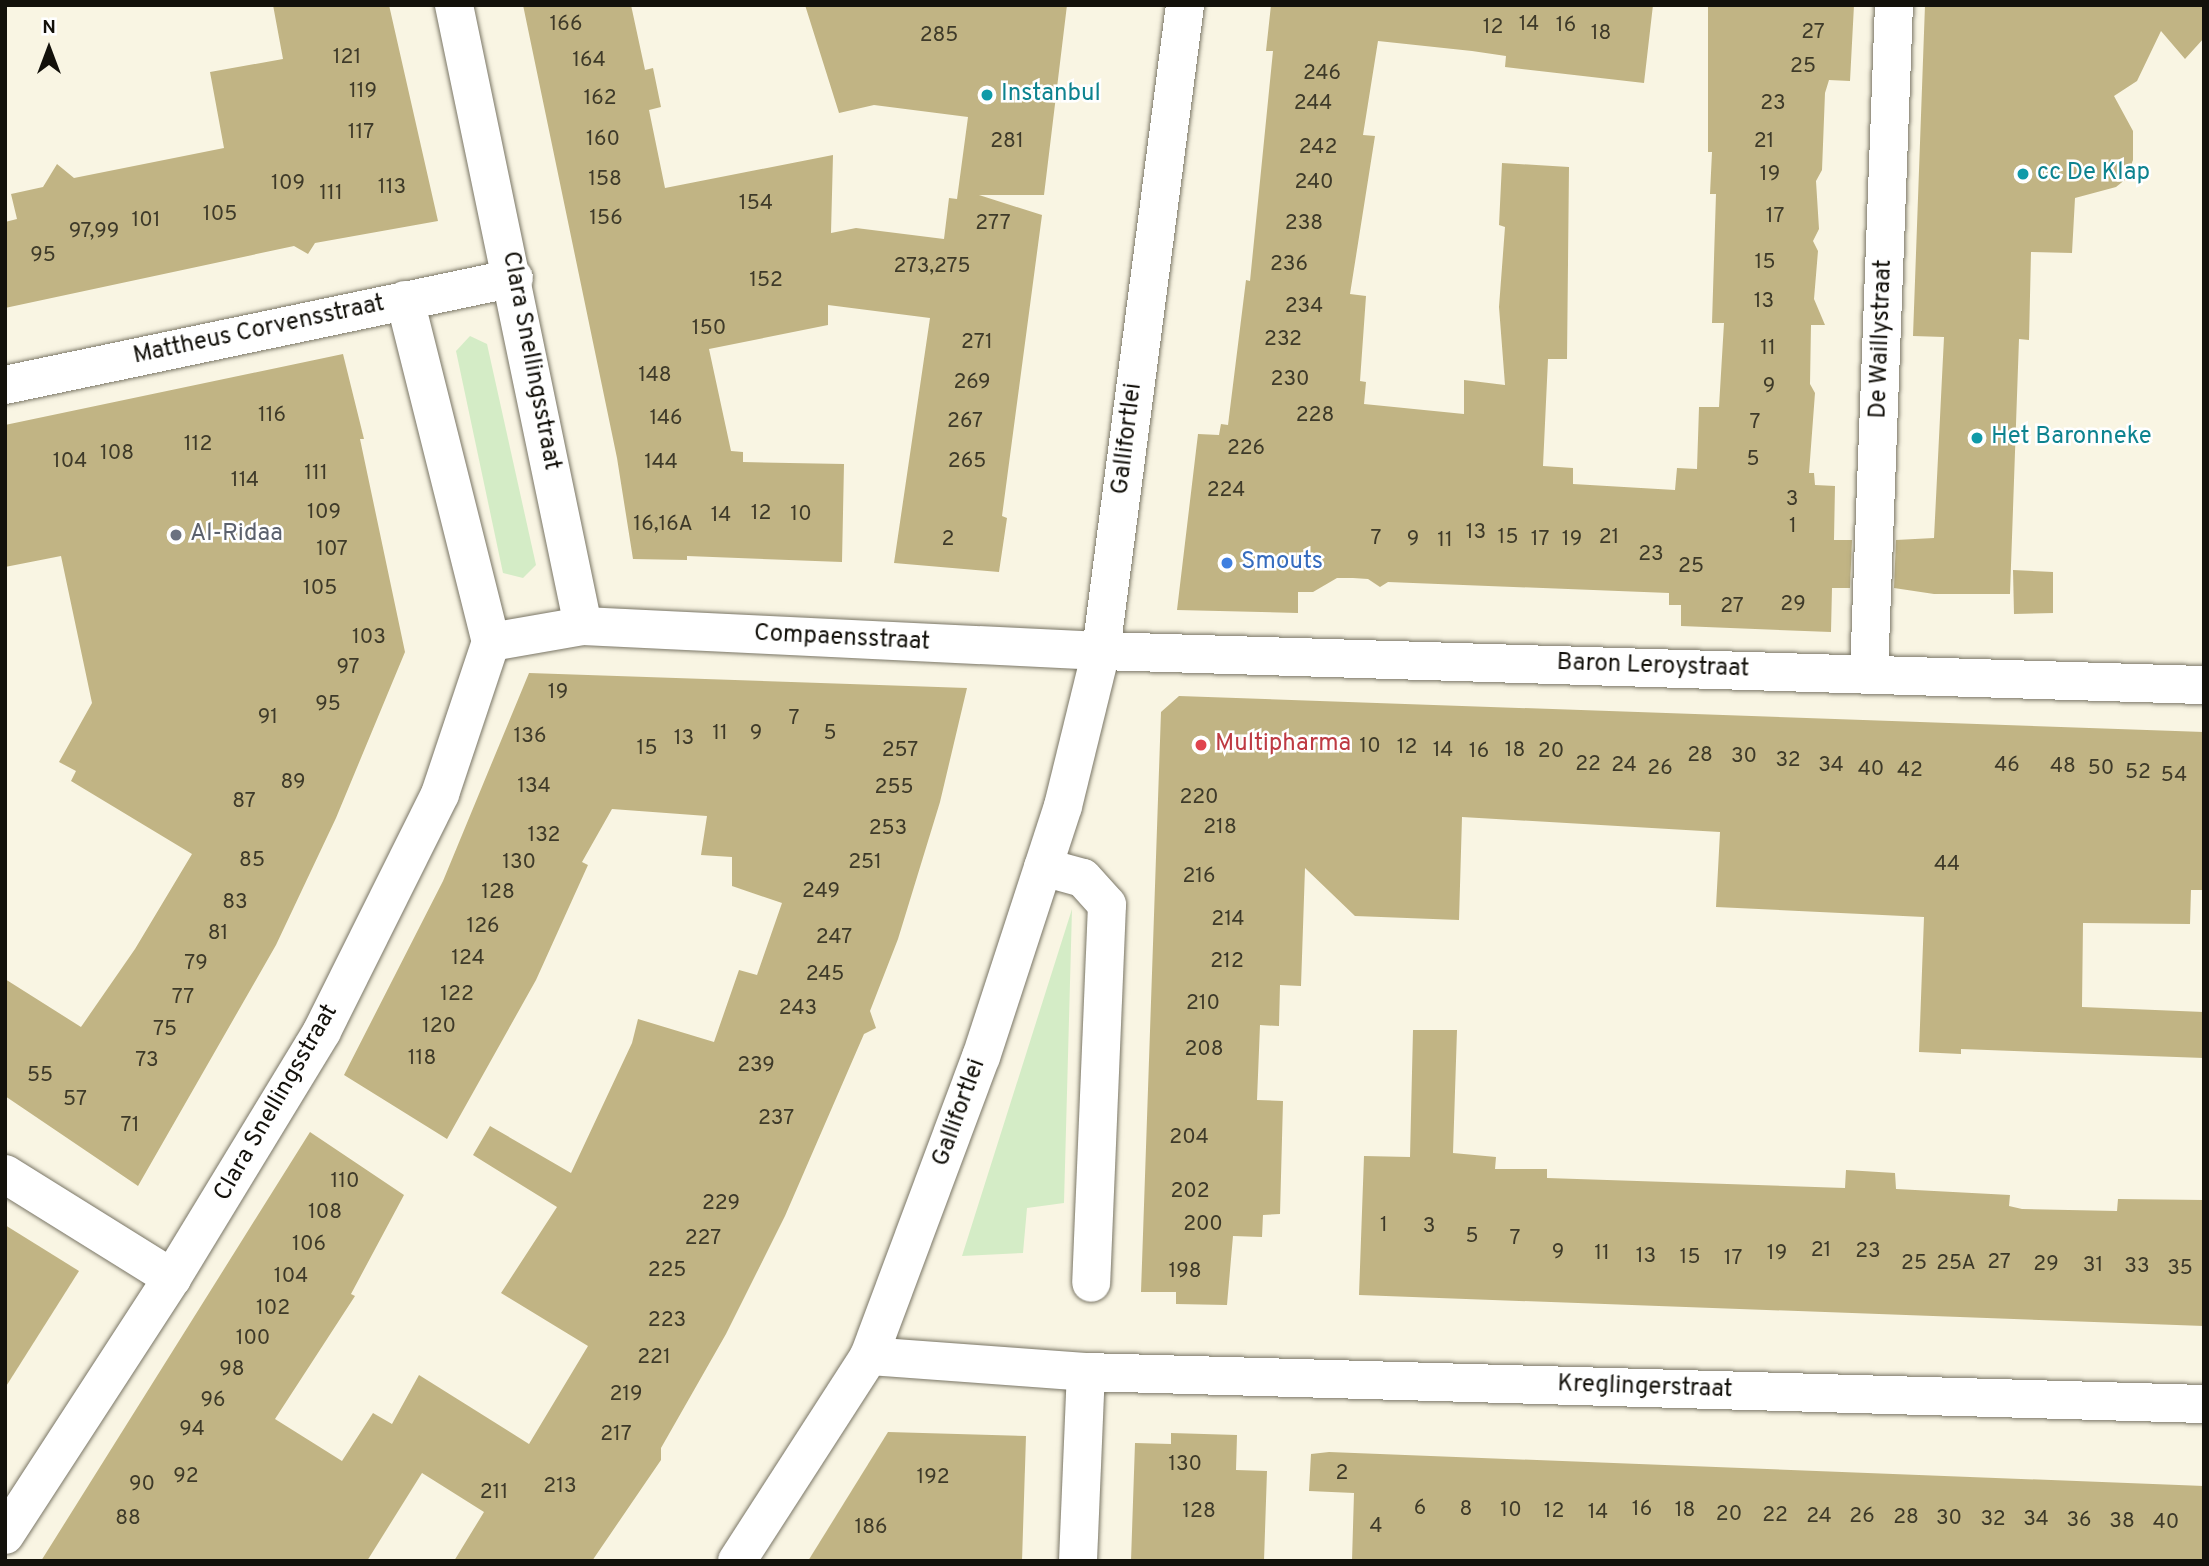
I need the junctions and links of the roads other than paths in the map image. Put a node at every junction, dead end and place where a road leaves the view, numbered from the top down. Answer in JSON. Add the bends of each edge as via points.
{"nodes":[{"id":1,"x":454,"y":5,"type":"edge"},
{"id":2,"x":1185,"y":5,"type":"edge"},
{"id":3,"x":1894,"y":5,"type":"edge"},
{"id":4,"x":514,"y":278,"type":"junction"},
{"id":5,"x":405,"y":300,"type":"junction"},
{"id":6,"x":5,"y":385,"type":"edge"},
{"id":7,"x":583,"y":626,"type":"junction"},
{"id":8,"x":491,"y":642,"type":"junction"},
{"id":9,"x":1101,"y":651,"type":"junction"},
{"id":10,"x":1869,"y":673,"type":"junction"},
{"id":11,"x":2204,"y":685,"type":"edge"},
{"id":12,"x":1044,"y":867,"type":"junction"},
{"id":13,"x":5,"y":1174,"type":"edge"},
{"id":14,"x":172,"y":1278,"type":"junction"},
{"id":15,"x":1091,"y":1283,"type":"dead end"},
{"id":16,"x":869,"y":1356,"type":"junction"},
{"id":17,"x":1086,"y":1372,"type":"junction"},
{"id":18,"x":2204,"y":1404,"type":"edge"},
{"id":19,"x":5,"y":1535,"type":"edge"},
{"id":20,"x":737,"y":1561,"type":"edge"},
{"id":21,"x":1079,"y":1561,"type":"edge"}],
"edges":[{"from":1,"to":4,"type":"street","name":"Clara Snellingsstraat"},
{"from":2,"to":9,"type":"street","name":"Gallifortlei"},
{"from":3,"to":10,"type":"street","name":"De Waillystraat"},
{"from":4,"to":5,"type":"street","name":"Mattheus Corvensstraat"},
{"from":4,"to":7,"type":"street","name":"Clara Snellingsstraat"},
{"from":5,"to":6,"type":"street","name":"Mattheus Corvensstraat"},
{"from":5,"to":8,"type":"street"},
{"from":7,"to":8,"type":"street"},
{"from":7,"to":9,"type":"street","name":"Compaensstraat"},
{"from":8,"to":14,"type":"street","name":"Clara Snellingsstraat","via":[[440,794],[322,1031]]},
{"from":9,"to":10,"type":"street","name":"Baron Leroystraat"},
{"from":9,"to":12,"type":"street","name":"Gallifortlei"},
{"from":10,"to":11,"type":"street","name":"Baron Leroystraat"},
{"from":12,"to":15,"type":"street","via":[[1083,878],[1107,905]]},
{"from":12,"to":16,"type":"street","name":"Gallifortlei","via":[[976,1068]]},
{"from":13,"to":14,"type":"street"},
{"from":14,"to":19,"type":"street","name":"Clara Snellingsstraat"},
{"from":16,"to":17,"type":"street"},
{"from":16,"to":20,"type":"street","name":"Gallifortlei"},
{"from":17,"to":18,"type":"street","name":"Kreglingerstraat"},
{"from":17,"to":21,"type":"street"}]}
